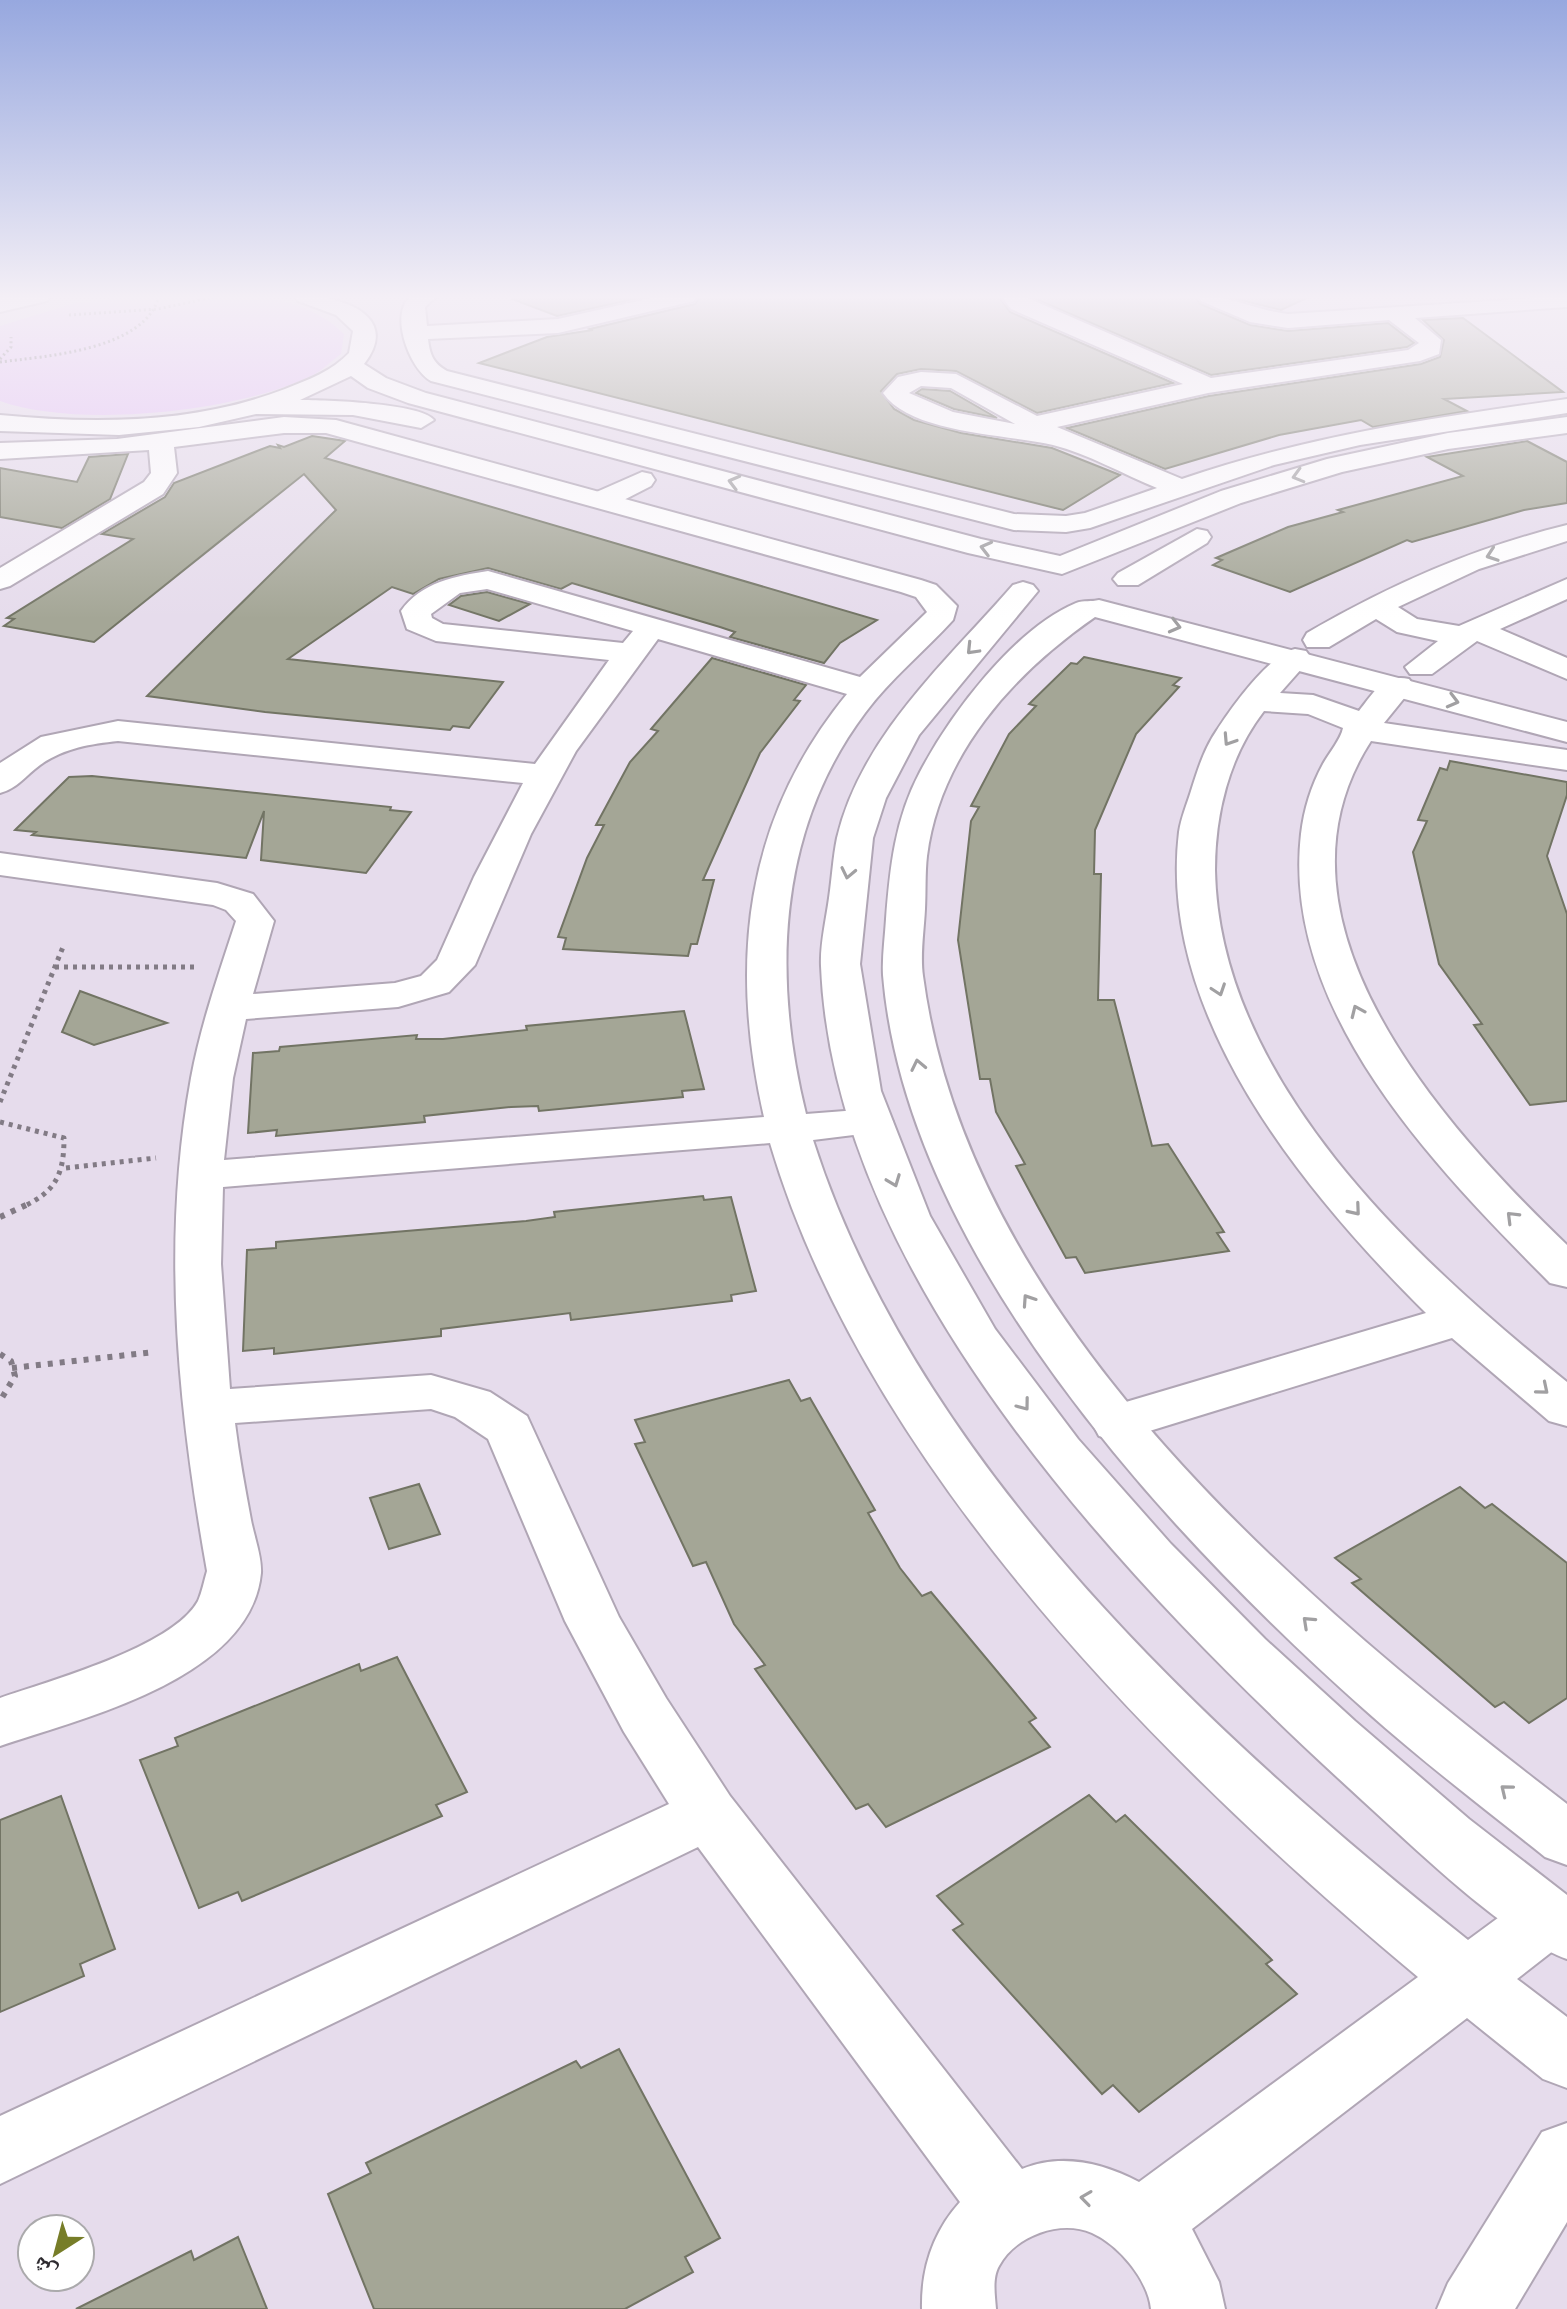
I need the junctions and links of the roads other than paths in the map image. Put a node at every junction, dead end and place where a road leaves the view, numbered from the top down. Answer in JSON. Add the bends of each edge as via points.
{"nodes":[{"id":1,"x":264,"y":404,"type":"edge"},
{"id":2,"x":435,"y":404,"type":"edge"},
{"id":3,"x":546,"y":404,"type":"edge"},
{"id":4,"x":907,"y":404,"type":"edge"},
{"id":5,"x":998,"y":404,"type":"edge"},
{"id":6,"x":1127,"y":404,"type":"edge"},
{"id":7,"x":1567,"y":406,"type":"edge"},
{"id":8,"x":252,"y":407,"type":"junction"},
{"id":9,"x":0,"y":423,"type":"edge"},
{"id":10,"x":1035,"y":424,"type":"junction"},
{"id":11,"x":1567,"y":425,"type":"edge"},
{"id":12,"x":0,"y":431,"type":"edge"},
{"id":13,"x":15,"y":438,"type":"edge"},
{"id":14,"x":1058,"y":438,"type":"junction"},
{"id":15,"x":686,"y":440,"type":"junction"},
{"id":16,"x":1567,"y":441,"type":"edge"},
{"id":17,"x":161,"y":443,"type":"junction"},
{"id":18,"x":644,"y":469,"type":"junction"},
{"id":19,"x":1178,"y":487,"type":"junction"},
{"id":20,"x":602,"y":500,"type":"junction"},
{"id":21,"x":1567,"y":533,"type":"edge"},
{"id":22,"x":1062,"y":565,"type":"junction"},
{"id":23,"x":0,"y":580,"type":"edge"},
{"id":24,"x":1003,"y":583,"type":"junction"},
{"id":25,"x":1130,"y":583,"type":"junction"},
{"id":26,"x":1567,"y":588,"type":"edge"},
{"id":27,"x":1375,"y":606,"type":"junction"},
{"id":28,"x":1092,"y":609,"type":"junction"},
{"id":29,"x":1469,"y":632,"type":"junction"},
{"id":30,"x":641,"y":640,"type":"junction"},
{"id":31,"x":1307,"y":649,"type":"junction"},
{"id":32,"x":1567,"y":670,"type":"edge"},
{"id":33,"x":1409,"y":676,"type":"junction"},
{"id":34,"x":866,"y":689,"type":"junction"},
{"id":35,"x":1254,"y":701,"type":"junction"},
{"id":36,"x":1567,"y":706,"type":"edge"},
{"id":37,"x":1361,"y":727,"type":"junction"},
{"id":38,"x":1567,"y":732,"type":"edge"},
{"id":39,"x":1567,"y":760,"type":"edge"},
{"id":40,"x":544,"y":775,"type":"junction"},
{"id":41,"x":0,"y":783,"type":"edge"},
{"id":42,"x":0,"y":864,"type":"edge"},
{"id":43,"x":234,"y":987,"type":"junction"},
{"id":44,"x":871,"y":1122,"type":"junction"},
{"id":45,"x":786,"y":1129,"type":"junction"},
{"id":46,"x":201,"y":1164,"type":"junction"},
{"id":47,"x":1567,"y":1272,"type":"edge"},
{"id":48,"x":1460,"y":1319,"type":"junction"},
{"id":49,"x":206,"y":1408,"type":"junction"},
{"id":50,"x":1567,"y":1409,"type":"edge"},
{"id":51,"x":1117,"y":1423,"type":"junction"},
{"id":52,"x":0,"y":1722,"type":"edge"},
{"id":53,"x":708,"y":1814,"type":"junction"},
{"id":54,"x":1567,"y":1839,"type":"edge"},
{"id":55,"x":1558,"y":1924,"type":"edge"},
{"id":56,"x":1466,"y":1980,"type":"junction"},
{"id":57,"x":1567,"y":2057,"type":"edge"},
{"id":58,"x":0,"y":2151,"type":"edge"},
{"id":59,"x":1567,"y":2156,"type":"edge"},
{"id":60,"x":1007,"y":2207,"type":"junction"},
{"id":61,"x":1141,"y":2224,"type":"junction"},
{"id":62,"x":950,"y":2304,"type":"edge"},
{"id":63,"x":1188,"y":2309,"type":"edge"},
{"id":64,"x":1474,"y":2309,"type":"edge"}],
"edges":[{"from":1,"to":8,"type":"street"},
{"from":2,"to":18,"type":"street"},
{"from":3,"to":15,"type":"street"},
{"from":4,"to":14,"type":"street"},
{"from":5,"to":10,"type":"street"},
{"from":6,"to":10,"type":"street"},
{"from":7,"to":19,"type":"street","via":[[1360,437]]},
{"from":8,"to":13,"type":"street"},
{"from":8,"to":18,"type":"street","via":[[319,405],[383,412]]},
{"from":9,"to":13,"type":"street"},
{"from":10,"to":14,"type":"street"},
{"from":11,"to":22,"type":"street","one_way":true,"via":[[1448,441],[1336,465],[1231,497]]},
{"from":12,"to":13,"type":"street"},
{"from":13,"to":17,"type":"street"},
{"from":14,"to":19,"type":"street"},
{"from":15,"to":18,"type":"street"},
{"from":15,"to":19,"type":"street","via":[[1014,522],[1090,520]]},
{"from":16,"to":25,"type":"street","via":[[1399,469],[1328,488],[1198,537]]},
{"from":17,"to":20,"type":"street","via":[[284,425],[327,425]]},
{"from":17,"to":23,"type":"street","via":[[164,473],[154,488]]},
{"from":18,"to":20,"type":"street"},
{"from":22,"to":18,"type":"street","one_way":true},
{"from":18,"to":24,"type":"street"},
{"from":20,"to":34,"type":"street","via":[[911,586],[937,598],[942,614]]},
{"from":21,"to":27,"type":"street","one_way":true,"via":[[1481,559]]},
{"from":22,"to":24,"type":"street","via":[[1030,573],[1021,583]]},
{"from":22,"to":25,"type":"street","via":[[1107,569]]},
{"from":24,"to":28,"type":"street","via":[[1046,604]]},
{"from":24,"to":44,"type":"street","one_way":true,"via":[[916,712],[871,792],[855,837],[845,886],[843,995]]},
{"from":25,"to":28,"type":"street","via":[[1130,598]]},
{"from":25,"to":31,"type":"street"},
{"from":26,"to":29,"type":"street"},
{"from":27,"to":29,"type":"street","via":[[1408,626]]},
{"from":27,"to":31,"type":"street"},
{"from":28,"to":31,"type":"street","one_way":true},
{"from":51,"to":28,"type":"street","one_way":true,"via":[[1024,1295],[960,1180],[920,1076],[901,982],[900,899],[915,825],[942,759],[979,702],[1026,651]]},
{"from":29,"to":32,"type":"street"},
{"from":29,"to":33,"type":"street"},
{"from":30,"to":30,"type":"street","via":[[488,580],[451,586],[416,611],[418,623],[436,632]]},
{"from":30,"to":34,"type":"street"},
{"from":30,"to":40,"type":"street"},
{"from":31,"to":33,"type":"street"},
{"from":31,"to":35,"type":"street"},
{"from":33,"to":36,"type":"street"},
{"from":33,"to":37,"type":"street"},
{"from":33,"to":38,"type":"street","one_way":true},
{"from":34,"to":45,"type":"street","via":[[830,738],[798,800],[775,870],[764,947],[768,1034]]},
{"from":35,"to":37,"type":"street","via":[[1313,705]]},
{"from":35,"to":48,"type":"street","one_way":true,"via":[[1221,752],[1200,810],[1194,875],[1204,947],[1232,1028],[1283,1117],[1358,1214]]},
{"from":37,"to":39,"type":"street"},
{"from":47,"to":37,"type":"street","one_way":true,"via":[[1450,1154],[1373,1047],[1330,951],[1316,866],[1327,793]]},
{"from":40,"to":41,"type":"street","via":[[118,731],[46,746],[28,755]]},
{"from":40,"to":43,"type":"street","via":[[447,975],[426,988],[398,995]]},
{"from":42,"to":43,"type":"street","via":[[237,899],[255,921]]},
{"from":43,"to":46,"type":"street","via":[[213,1077]]},
{"from":44,"to":45,"type":"street"},
{"from":44,"to":55,"type":"street","one_way":true,"via":[[942,1281],[997,1369],[1155,1565],[1261,1672],[1387,1786]]},
{"from":45,"to":46,"type":"street"},
{"from":45,"to":56,"type":"street","via":[[827,1241],[890,1363],[980,1498],[1104,1645],[1264,1806]]},
{"from":46,"to":49,"type":"street","via":[[197,1287]]},
{"from":48,"to":50,"type":"street","one_way":true},
{"from":48,"to":51,"type":"street"},
{"from":49,"to":52,"type":"street","via":[[234,1571],[228,1598],[212,1624],[187,1647],[154,1663]]},
{"from":49,"to":53,"type":"street","via":[[431,1392],[489,1411],[509,1429],[593,1621]]},
{"from":54,"to":51,"type":"street","one_way":true,"via":[[1385,1693],[1234,1553]]},
{"from":53,"to":58,"type":"street"},
{"from":53,"to":60,"type":"street"},
{"from":55,"to":56,"type":"street"},
{"from":56,"to":57,"type":"street"},
{"from":56,"to":61,"type":"street"},
{"from":59,"to":64,"type":"street"},
{"from":61,"to":60,"type":"street","one_way":true,"via":[[1098,2199],[1051,2193]]},
{"from":60,"to":62,"type":"street","via":[[981,2228],[964,2258]]},
{"from":61,"to":63,"type":"street","via":[[1173,2259]]}]}
